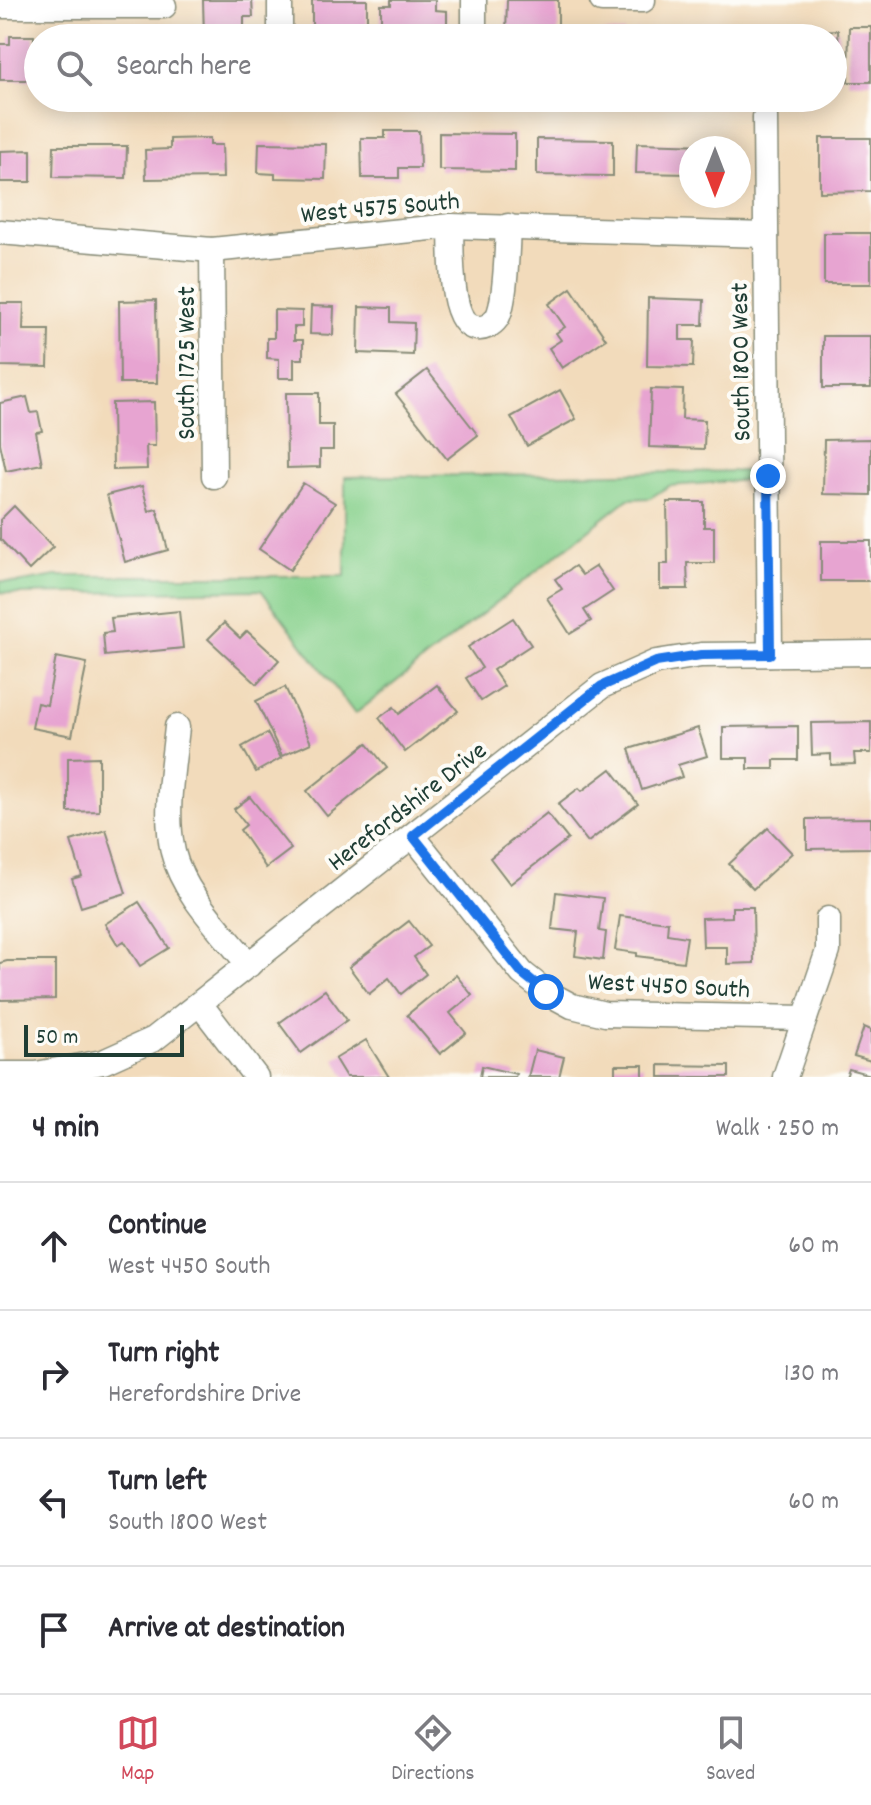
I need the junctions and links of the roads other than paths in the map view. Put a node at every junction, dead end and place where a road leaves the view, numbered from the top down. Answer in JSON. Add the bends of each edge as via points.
{"nodes":[{"id":1,"x":280,"y":0,"type":"edge"},
{"id":2,"x":474,"y":0,"type":"edge"},
{"id":3,"x":602,"y":0,"type":"edge"},
{"id":4,"x":643,"y":0,"type":"edge"},
{"id":5,"x":87,"y":3,"type":"edge"},
{"id":6,"x":0,"y":6,"type":"edge"},
{"id":7,"x":164,"y":6,"type":"dead end"},
{"id":8,"x":280,"y":24,"type":"edge"},
{"id":9,"x":474,"y":24,"type":"edge"},
{"id":10,"x":765,"y":117,"type":"dead end"},
{"id":11,"x":451,"y":226,"type":"junction"},
{"id":12,"x":508,"y":226,"type":"junction"},
{"id":13,"x":0,"y":232,"type":"edge"},
{"id":14,"x":766,"y":235,"type":"junction"},
{"id":15,"x":212,"y":250,"type":"junction"},
{"id":16,"x":214,"y":476,"type":"dead end"},
{"id":17,"x":871,"y":653,"type":"edge"},
{"id":18,"x":770,"y":654,"type":"junction"},
{"id":19,"x":177,"y":727,"type":"dead end"},
{"id":20,"x":413,"y":836,"type":"junction"},
{"id":21,"x":828,"y":919,"type":"dead end"},
{"id":22,"x":249,"y":965,"type":"junction"},
{"id":23,"x":200,"y":1004,"type":"junction"},
{"id":24,"x":805,"y":1018,"type":"junction"},
{"id":25,"x":0,"y":1074,"type":"edge"},
{"id":26,"x":36,"y":1075,"type":"edge"},
{"id":27,"x":256,"y":1077,"type":"edge"},
{"id":28,"x":785,"y":1077,"type":"edge"}],
"edges":[{"from":1,"to":8,"type":"street"},
{"from":2,"to":9,"type":"street"},
{"from":3,"to":4,"type":"street"},
{"from":5,"to":6,"type":"street"},
{"from":5,"to":7,"type":"street"},
{"from":10,"to":14,"type":"street","name":"South 1800 West"},
{"from":11,"to":12,"type":"street","name":"West 4575 South"},
{"from":11,"to":12,"type":"street","via":[[457,311],[475,328],[487,327],[502,302]]},
{"from":11,"to":15,"type":"street","name":"West 4575 South"},
{"from":12,"to":14,"type":"street","name":"West 4575 South"},
{"from":13,"to":15,"type":"street","name":"West 4575 South"},
{"from":14,"to":18,"type":"street","name":"South 1800 West"},
{"from":15,"to":16,"type":"street","name":"South 1725 West"},
{"from":17,"to":18,"type":"street","name":"Herefordshire Drive"},
{"from":18,"to":20,"type":"street","name":"Herefordshire Drive","via":[[656,662],[602,686]]},
{"from":19,"to":22,"type":"street","via":[[168,817],[173,854],[189,889]]},
{"from":20,"to":22,"type":"street","name":"Herefordshire Drive"},
{"from":20,"to":24,"type":"street","name":"West 4450 South","via":[[522,973],[572,1006],[605,1014]]},
{"from":21,"to":24,"type":"street","via":[[828,951]]},
{"from":22,"to":23,"type":"street","name":"Herefordshire Drive"},
{"from":23,"to":26,"type":"street","name":"Herefordshire Drive","via":[[154,1039],[103,1062]]},
{"from":23,"to":27,"type":"street"},
{"from":24,"to":28,"type":"street"},
{"from":25,"to":26,"type":"street","name":"Herefordshire Drive"}]}
